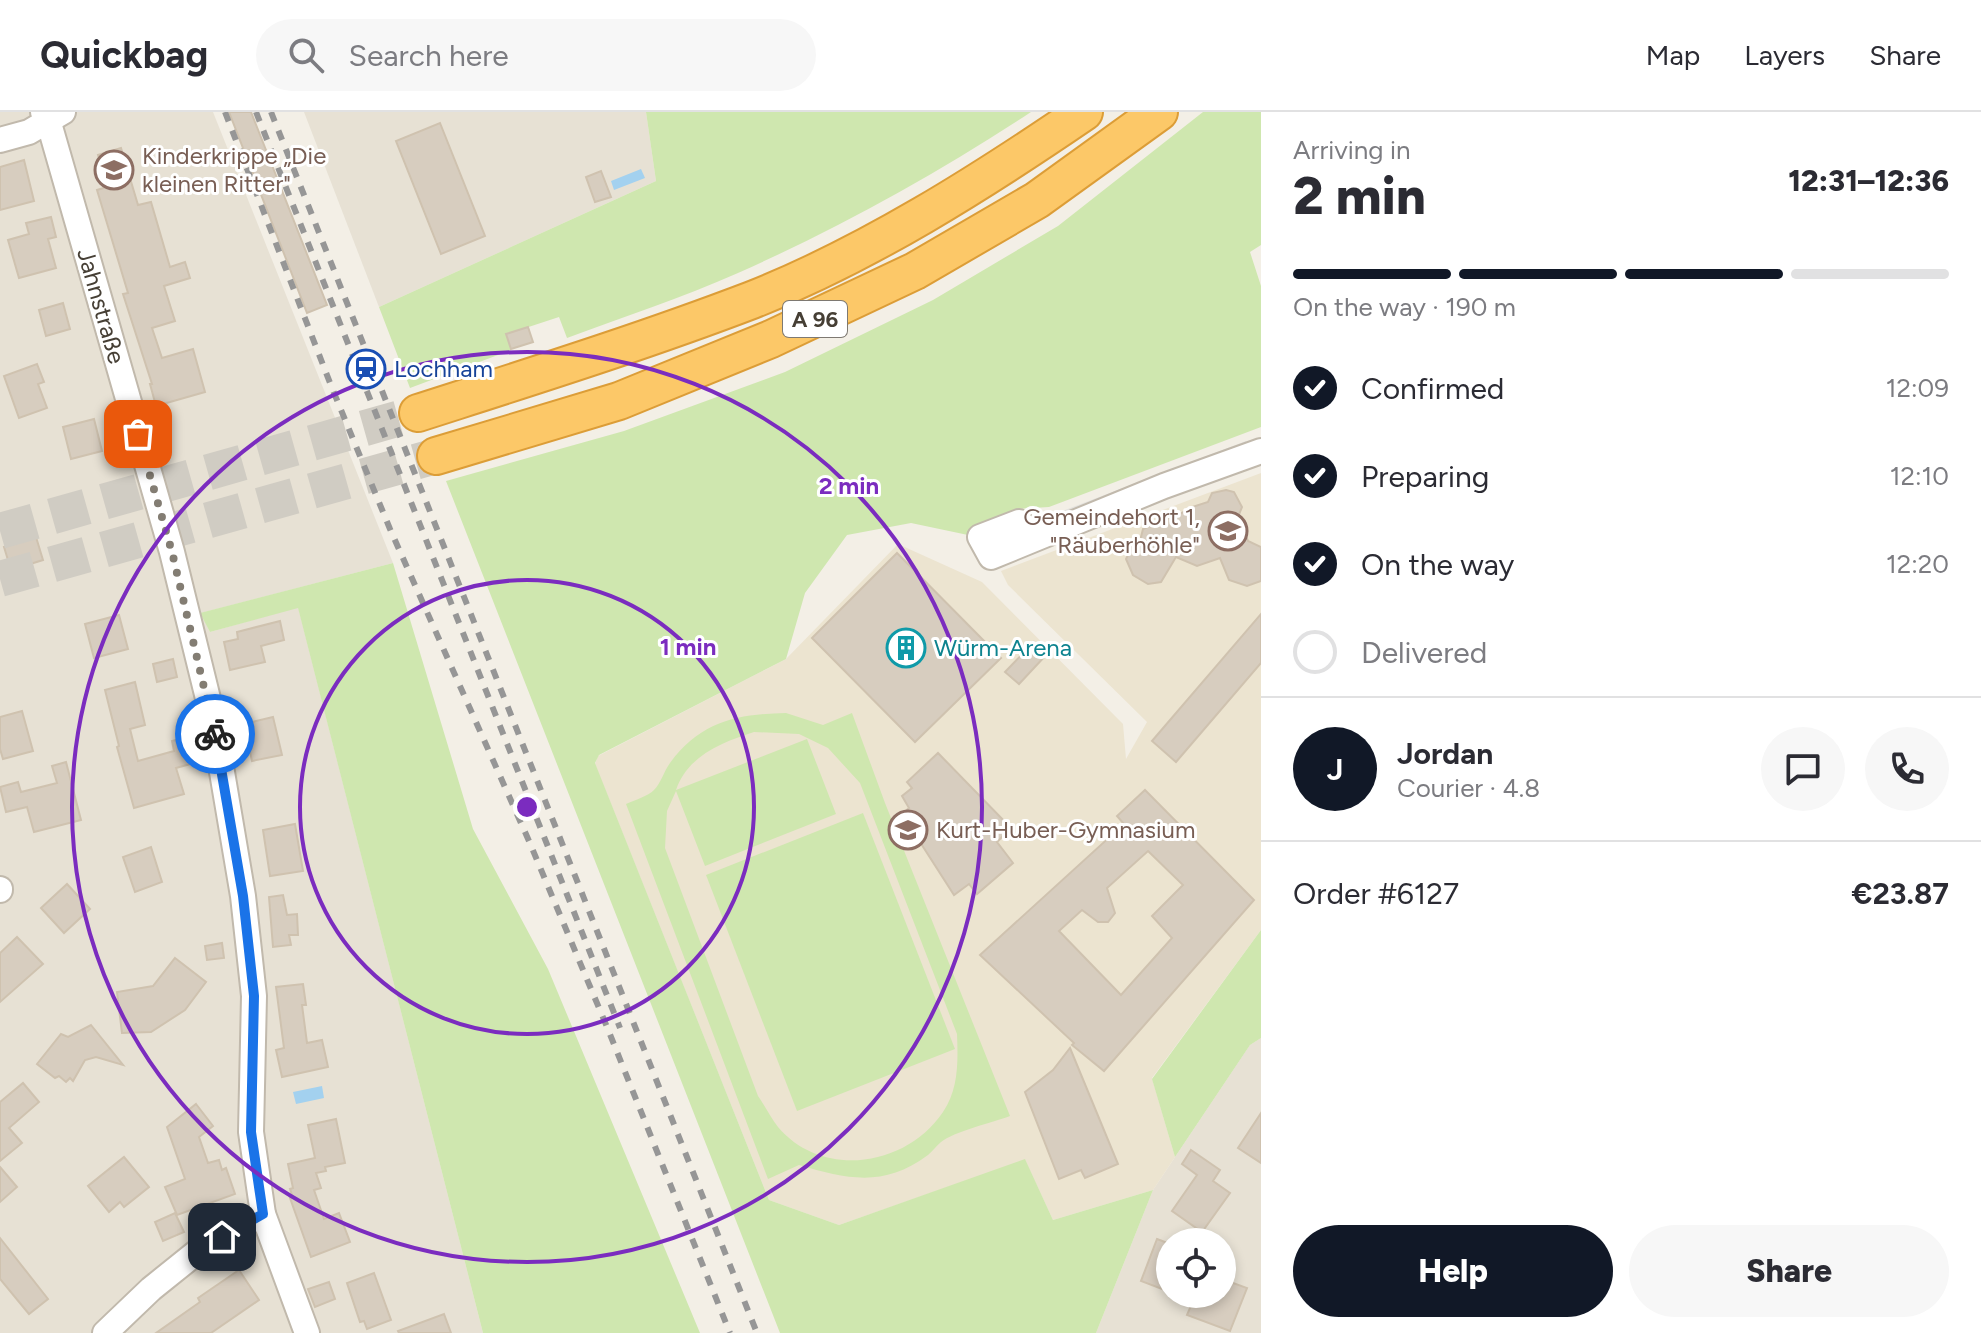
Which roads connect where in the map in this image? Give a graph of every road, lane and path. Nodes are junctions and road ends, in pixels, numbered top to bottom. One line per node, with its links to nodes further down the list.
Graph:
1 (1084, 112): 5 (highway, A 96)
2 (1159, 112): 7 (highway, A 96)
3 (53, 115): 4 (street); 9 (street, Jahnstraße)
4 (0, 140)
5 (418, 413)
6 (1261, 451): 8 (street)
7 (436, 456)
8 (1038, 536)
9 (263, 1214): 10 (street); 11 (street, Jahnstraße)
10 (105, 1333)
11 (307, 1333)

